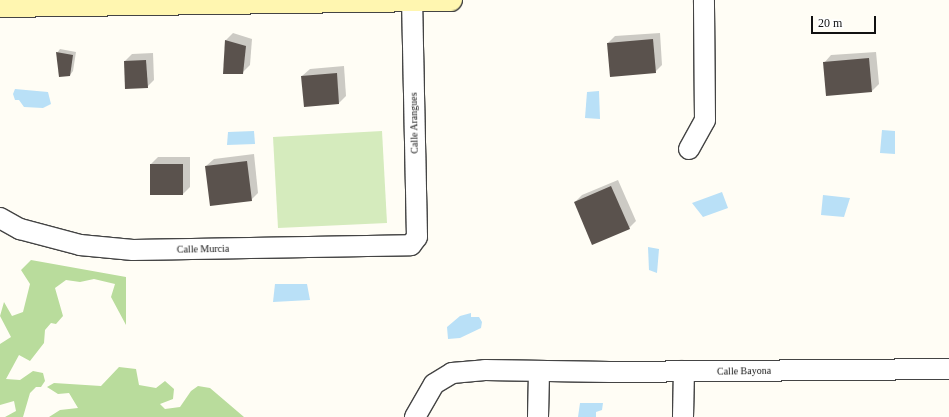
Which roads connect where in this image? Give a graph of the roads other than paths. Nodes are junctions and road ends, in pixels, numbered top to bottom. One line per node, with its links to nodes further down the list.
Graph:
1 (412, 0): 2 (main road); 4 (main road); 7 (street, Calle Arangues)
2 (451, 0)
3 (704, 0): 5 (street)
4 (0, 6)
5 (689, 149)
6 (0, 218): 7 (street, Calle Murcia)
7 (411, 245)
8 (949, 369): 9 (street, Calle Bayona)
9 (684, 371): 10 (street, Calle Bayona); 13 (street)
10 (539, 372): 11 (street, Calle Bayona); 12 (street)
11 (415, 417)
12 (538, 417)
13 (683, 417)

